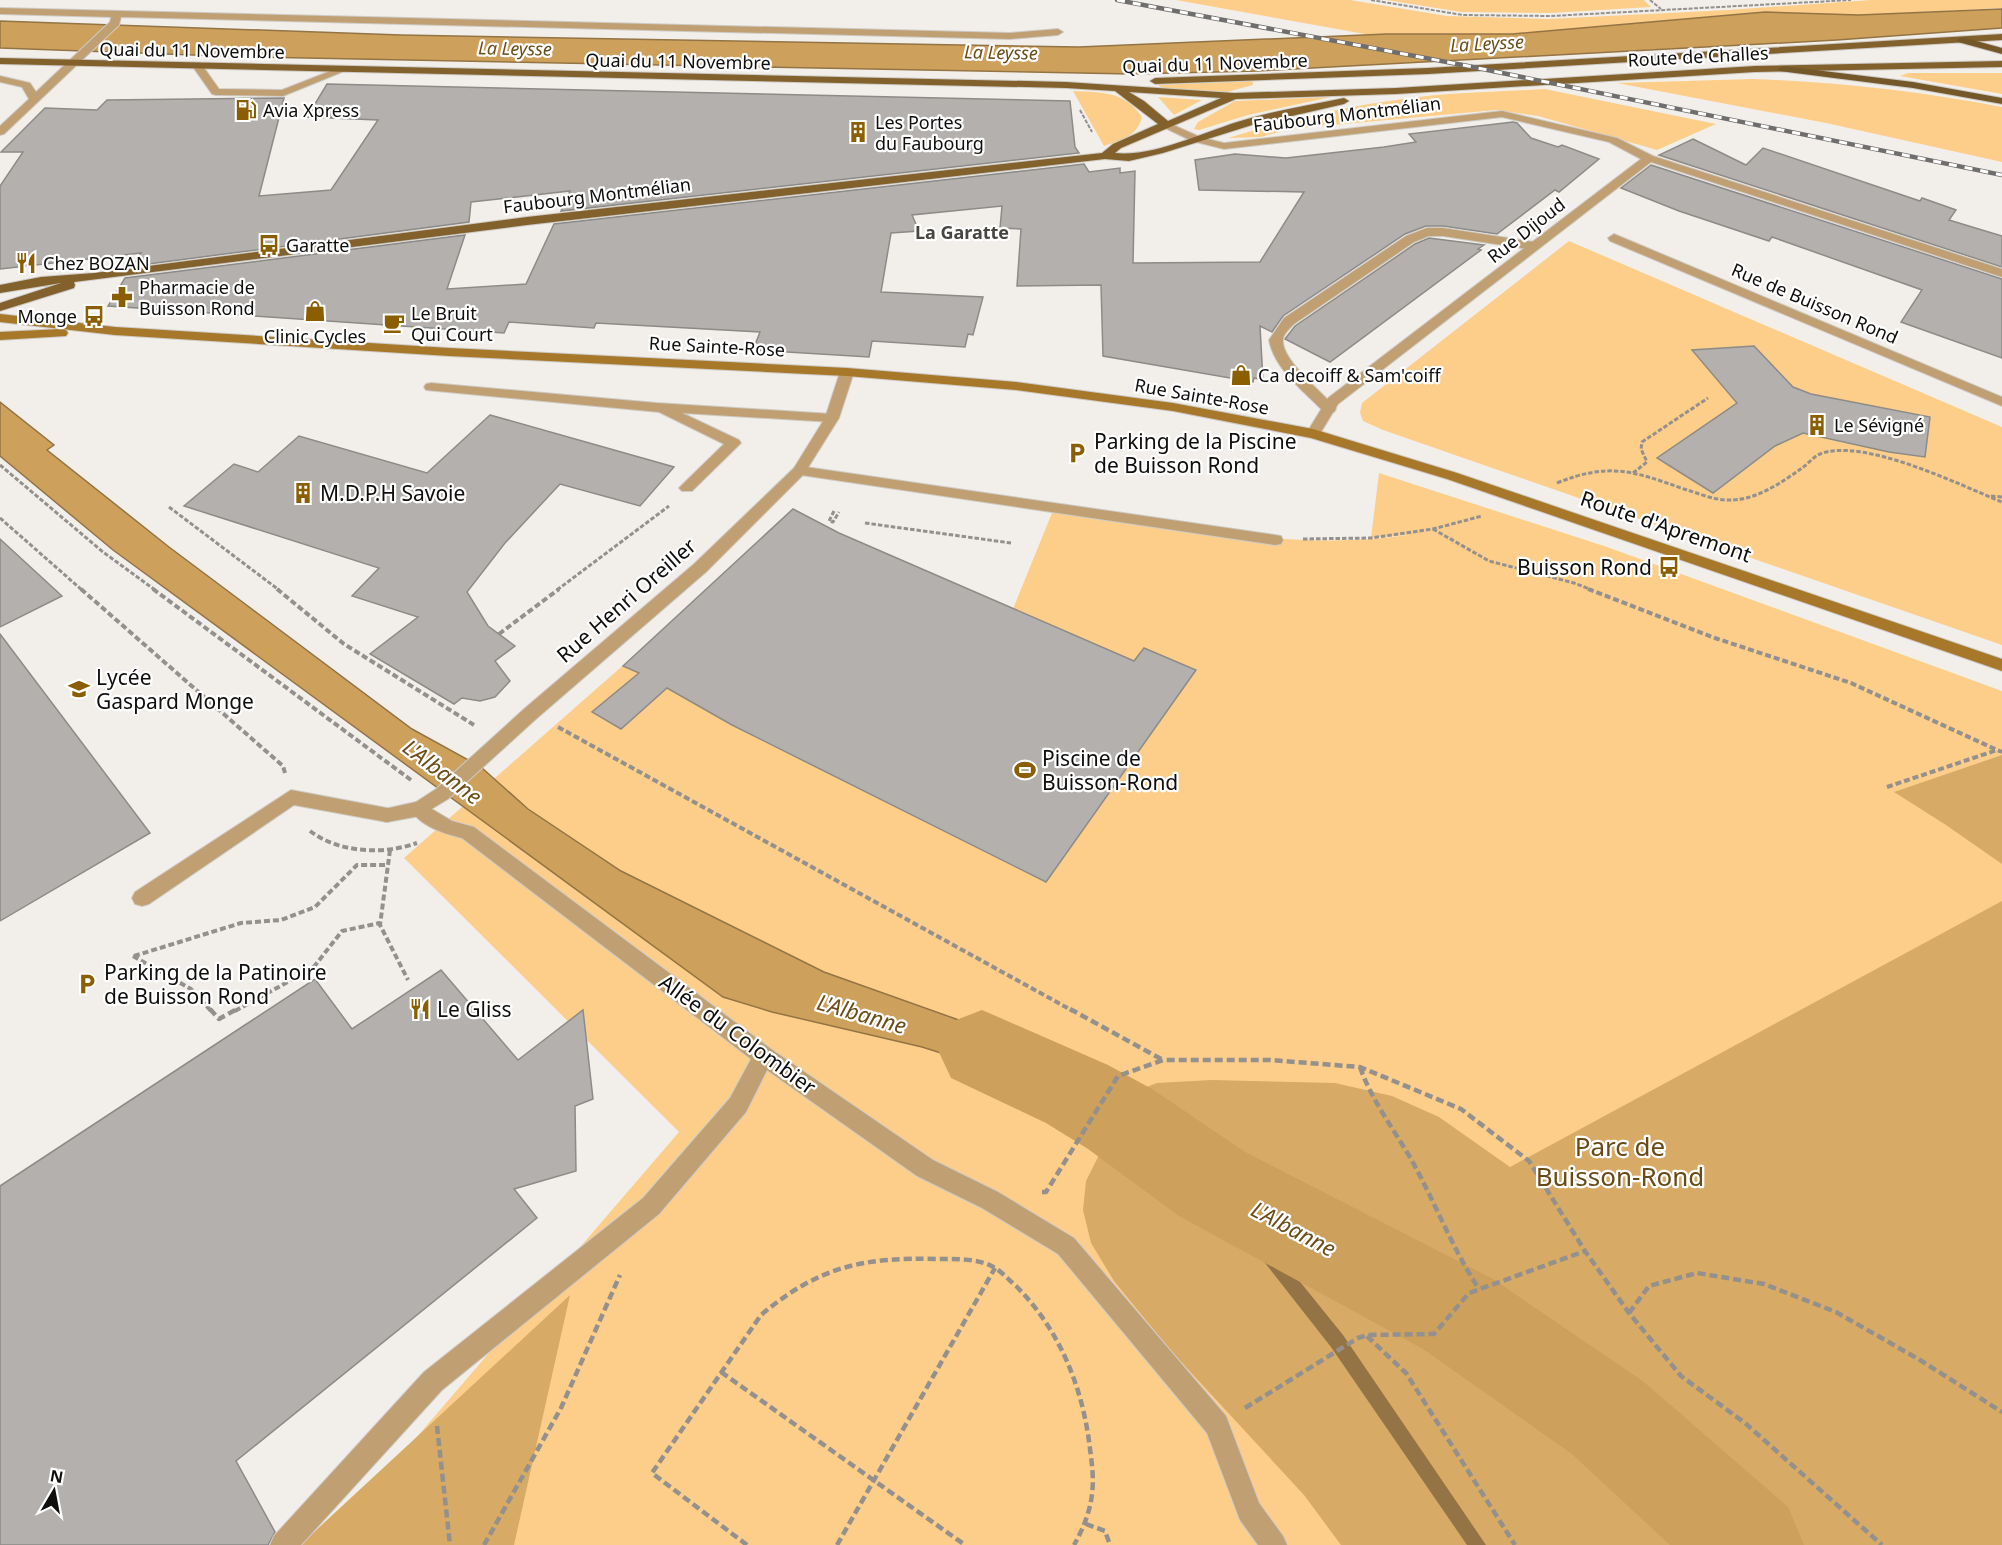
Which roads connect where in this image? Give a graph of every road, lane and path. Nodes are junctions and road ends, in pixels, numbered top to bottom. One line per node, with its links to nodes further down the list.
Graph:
1 (1371, 0): 4 (path)
2 (1650, 0): 4 (path)
3 (1851, 0): 4 (path)
4 (1661, 9)
5 (0, 11): 7 (street)
6 (709, 16): 9 (street)
7 (116, 19): 9 (street); 16 (street)
8 (898, 22): 11 (street)
9 (674, 28): 11 (street)
10 (1058, 32): 11 (street)
11 (911, 34)
12 (2002, 38): 13 (main road, Route de Challes)
13 (1962, 40): 14 (highway); 21 (main road, Route de Challes)
14 (2002, 51)
15 (0, 61): 16 (main road, Quai du 11 Novembre)
16 (73, 64): 18 (main road, Quai du 11 Novembre); 28 (street)
17 (2002, 64): 19 (main road, Route de Challes)
18 (198, 67): 20 (main road, Quai du 11 Novembre); 20 (street)
19 (1783, 69): 26 (main road, Route de Challes); 29 (highway)
20 (342, 70): 24 (main road, Quai du 11 Novembre)
21 (1428, 71): 22 (main road, Quai du 11 Novembre)
22 (1364, 74): 24 (main road, Quai du 11 Novembre); 27 (main road, Quai du 11 Novembre)
23 (0, 79): 28 (street)
24 (1066, 85): 25 (main road, Quai du 11 Novembre); 33 (path)
25 (1114, 89): 27 (main road, Quai du 11 Novembre); 30 (main road, Faubourg Montmélian)
26 (1396, 90): 27 (main road, Quai du 11 Novembre); 32 (main road, Faubourg Montmélian)
27 (1234, 96): 30 (main road, Faubourg Montmélian)
28 (34, 98): 31 (street)
29 (2002, 102)
30 (1167, 126): 32 (street, Faubourg Montmélian); 33 (main road, Faubourg Montmélian)
31 (0, 132)
32 (1196, 139): 33 (main road, Faubourg Montmélian); 34 (street, Faubourg Montmélian)
33 (1106, 156): 38 (main road, Faubourg Montmélian)
34 (1649, 158): 36 (street, Rue Dijoud); 37 (street)
35 (1614, 238): 47 (street, Rue de Buisson Rond)
36 (1534, 246): 49 (street, Rue Dijoud); 49 (street)
37 (2002, 273)
38 (94, 277): 39 (main road, Faubourg Montmélian); 40 (main road, Faubourg Montmélian)
39 (0, 289)
40 (0, 307)
41 (0, 318): 42 (main road, Rue Sainte-Rose)
42 (115, 331): 43 (main road, Rue Sainte-Rose); 44 (main road, Rue Sainte-Rose)
43 (0, 336)
44 (848, 372): 50 (street, Rue Henri Oreiller); 51 (main road, Rue Sainte-Rose)
45 (431, 387): 48 (street)
46 (1708, 398): 54 (path)
47 (2002, 402)
48 (657, 407): 50 (street); 55 (street)
49 (1329, 409): 51 (street, Rue Dijoud)
50 (832, 418): 53 (street, Rue Henri Oreiller)
51 (1313, 434): 57 (main road, Route d'Apremont)
52 (0, 465): 73 (path)
53 (799, 471): 64 (street); 68 (street, Rue Henri Oreiller)
54 (1633, 473): 56 (path); 57 (path)
55 (687, 488): 66 (path)
56 (1986, 496): 58 (path); 59 (path)
57 (1514, 497): 63 (path); 67 (main road, Route d'Apremont)
58 (2002, 497)
59 (2002, 502)
60 (169, 507): 69 (path)
61 (0, 518): 72 (path)
62 (865, 523): 65 (path)
63 (1432, 530): 64 (path); 70 (path)
64 (1275, 540)
65 (1011, 543)
66 (499, 634)
67 (2002, 665)
68 (530, 714): 69 (street, Rue Henri Oreiller); 79 (path)
69 (502, 739): 73 (street, Rue Henri Oreiller)
70 (2000, 751): 71 (path)
71 (1887, 787)
72 (291, 797): 73 (street); 74 (path); 75 (street)
73 (432, 801): 78 (street, Allée du Colombier)
74 (385, 865): 76 (path); 76 (path)
75 (142, 898)
76 (380, 923): 77 (path)
77 (408, 980)
78 (764, 1056): 81 (street, Allée du Colombier); 89 (street)
79 (1163, 1060): 80 (path); 81 (path)
80 (1360, 1067): 82 (path); 85 (path)
81 (990, 1200): 91 (street, Allée du Colombier)
82 (1584, 1251): 85 (path); 86 (path)
83 (995, 1268): 88 (path); 92 (path); 93 (path)
84 (623, 1270): 96 (path)
85 (1479, 1289): 87 (path)
86 (1629, 1313): 90 (path); 104 (path)
87 (1367, 1335): 91 (path); 103 (path)
88 (721, 1372): 92 (path); 97 (path)
89 (433, 1381): 94 (street); 95 (path)
90 (2002, 1412)
91 (1217, 1425): 102 (street, Allée du Colombier)
92 (874, 1482): 98 (path); 99 (path)
93 (1086, 1524): 100 (path); 101 (path)
94 (283, 1545)
95 (450, 1545)
96 (484, 1545)
97 (747, 1545)
98 (837, 1545)
99 (965, 1545)
100 (1074, 1545)
101 (1110, 1545)
102 (1274, 1545)
103 (1515, 1545)
104 (1882, 1545)

